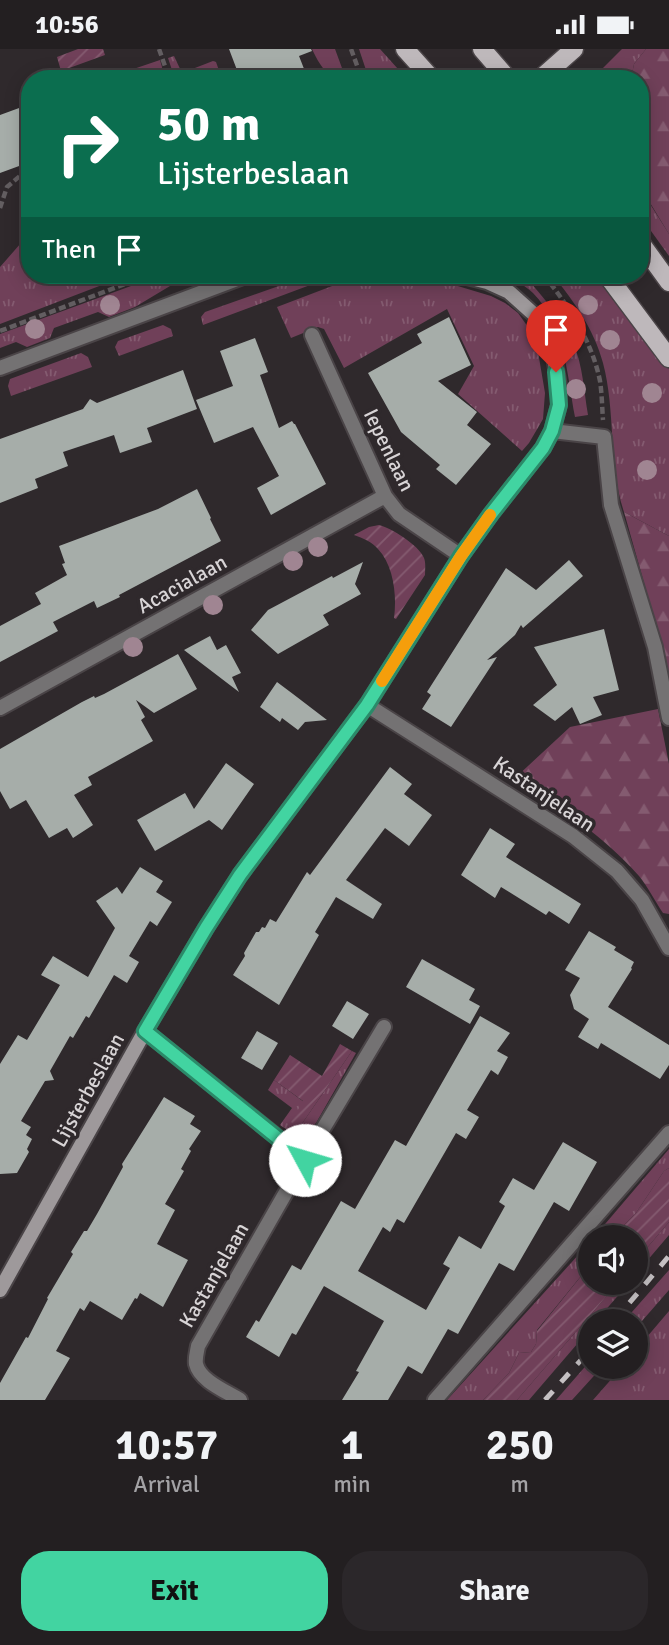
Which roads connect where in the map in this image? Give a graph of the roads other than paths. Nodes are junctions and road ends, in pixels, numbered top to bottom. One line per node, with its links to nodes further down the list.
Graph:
1 (405, 49): 4 (main road)
2 (482, 49): 5 (main road)
3 (574, 49): 6 (main road)
4 (424, 70)
5 (500, 70)
6 (550, 70)
7 (649, 254): 8 (main road)
8 (669, 282)
9 (224, 284): 14 (street)
10 (491, 284): 15 (street, Lijsterbeslaan)
11 (614, 284): 13 (main road)
12 (312, 335): 16 (street, Iepenlaan)
13 (669, 358)
14 (0, 368)
15 (552, 431): 17 (street, Lijsterbeslaan); 20 (street)
16 (385, 496): 17 (street, Iepenlaan); 19 (street, Acacialaan)
17 (461, 556): 18 (street, Lijsterbeslaan)
18 (367, 705): 21 (street, Kastanjelaan); 23 (street, Lijsterbeslaan)
19 (0, 708)
20 (669, 718)
21 (669, 948)
22 (384, 1027): 25 (street, Kastanjelaan)
23 (145, 1031): 25 (street); 26 (street, Lijsterbeslaan)
24 (669, 1133): 28 (street)
25 (305, 1160): 27 (street, Kastanjelaan)
26 (0, 1290)
27 (240, 1400)
28 (435, 1400)

